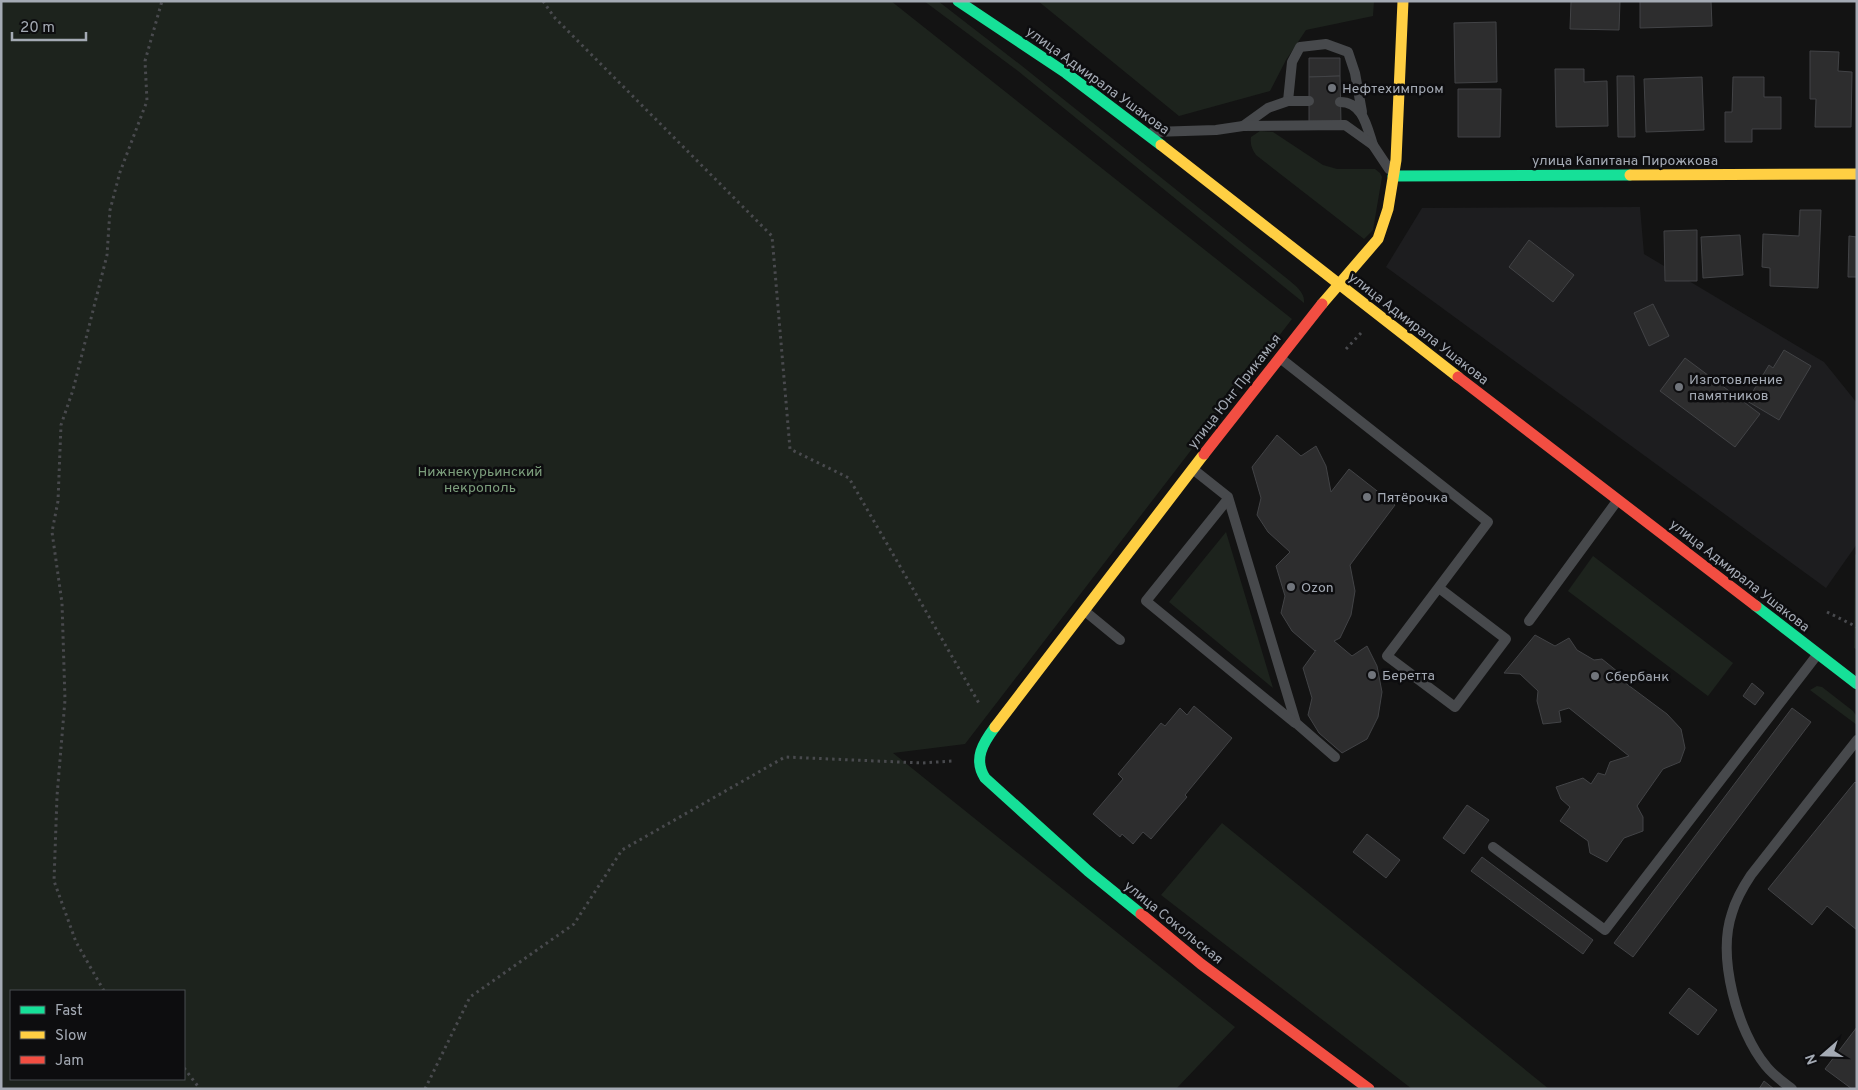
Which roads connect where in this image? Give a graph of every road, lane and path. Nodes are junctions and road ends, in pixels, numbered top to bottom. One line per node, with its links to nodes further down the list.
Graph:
1 (162, 1): 37 (path)
2 (543, 1): 32 (path)
3 (958, 1): 6 (street, улица Адмирала Ушакова)
4 (1403, 1): 15 (street, улица Юнг Прикамья)
5 (989, 7): 6 (street)
6 (1066, 73): 12 (street, улица Адмирала Ушакова)
7 (1288, 101): 8 (lane); 10 (lane); 11 (lane)
8 (1309, 102)
9 (1340, 102): 10 (lane)
10 (1362, 112): 13 (lane)
11 (1243, 126): 12 (lane); 13 (lane)
12 (1146, 132): 16 (street, улица Адмирала Ушакова)
13 (1373, 145): 15 (lane)
14 (1857, 174): 15 (street, улица Капитана Пирожкова)
15 (1394, 176): 16 (street, улица Юнг Прикамья)
16 (1339, 285): 19 (street, улица Юнг Прикамья); 22 (street, улица Адмирала Ушакова)
17 (1364, 330): 18 (path)
18 (1346, 349)
19 (1279, 358): 20 (street, улица Юнг Прикамья); 23 (lane)
20 (1193, 469): 21 (lane); 24 (street, улица Юнг Прикамья)
21 (1228, 499): 31 (lane); 31 (lane)
22 (1618, 500): 26 (lane); 29 (street, улица Адмирала Ушакова)
23 (1439, 588): 23 (lane)
24 (1084, 611): 28 (lane); 32 (street, улица Юнг Прикамья)
25 (1827, 612): 27 (path)
26 (1529, 621)
27 (1857, 627)
28 (1120, 640)
29 (1818, 654): 30 (street, улица Адмирала Ушакова); 36 (lane)
30 (1857, 684)
31 (1296, 723): 34 (lane)
32 (994, 729): 35 (street, улица Юнг Прикамья)
33 (1857, 740): 42 (lane)
34 (1335, 757)
35 (979, 760): 40 (path); 41 (street, улица Сокольская)
36 (1493, 847)
37 (103, 990)
38 (185, 1069): 39 (path)
39 (200, 1089)
40 (425, 1089)
41 (1369, 1089)
42 (1792, 1089)

